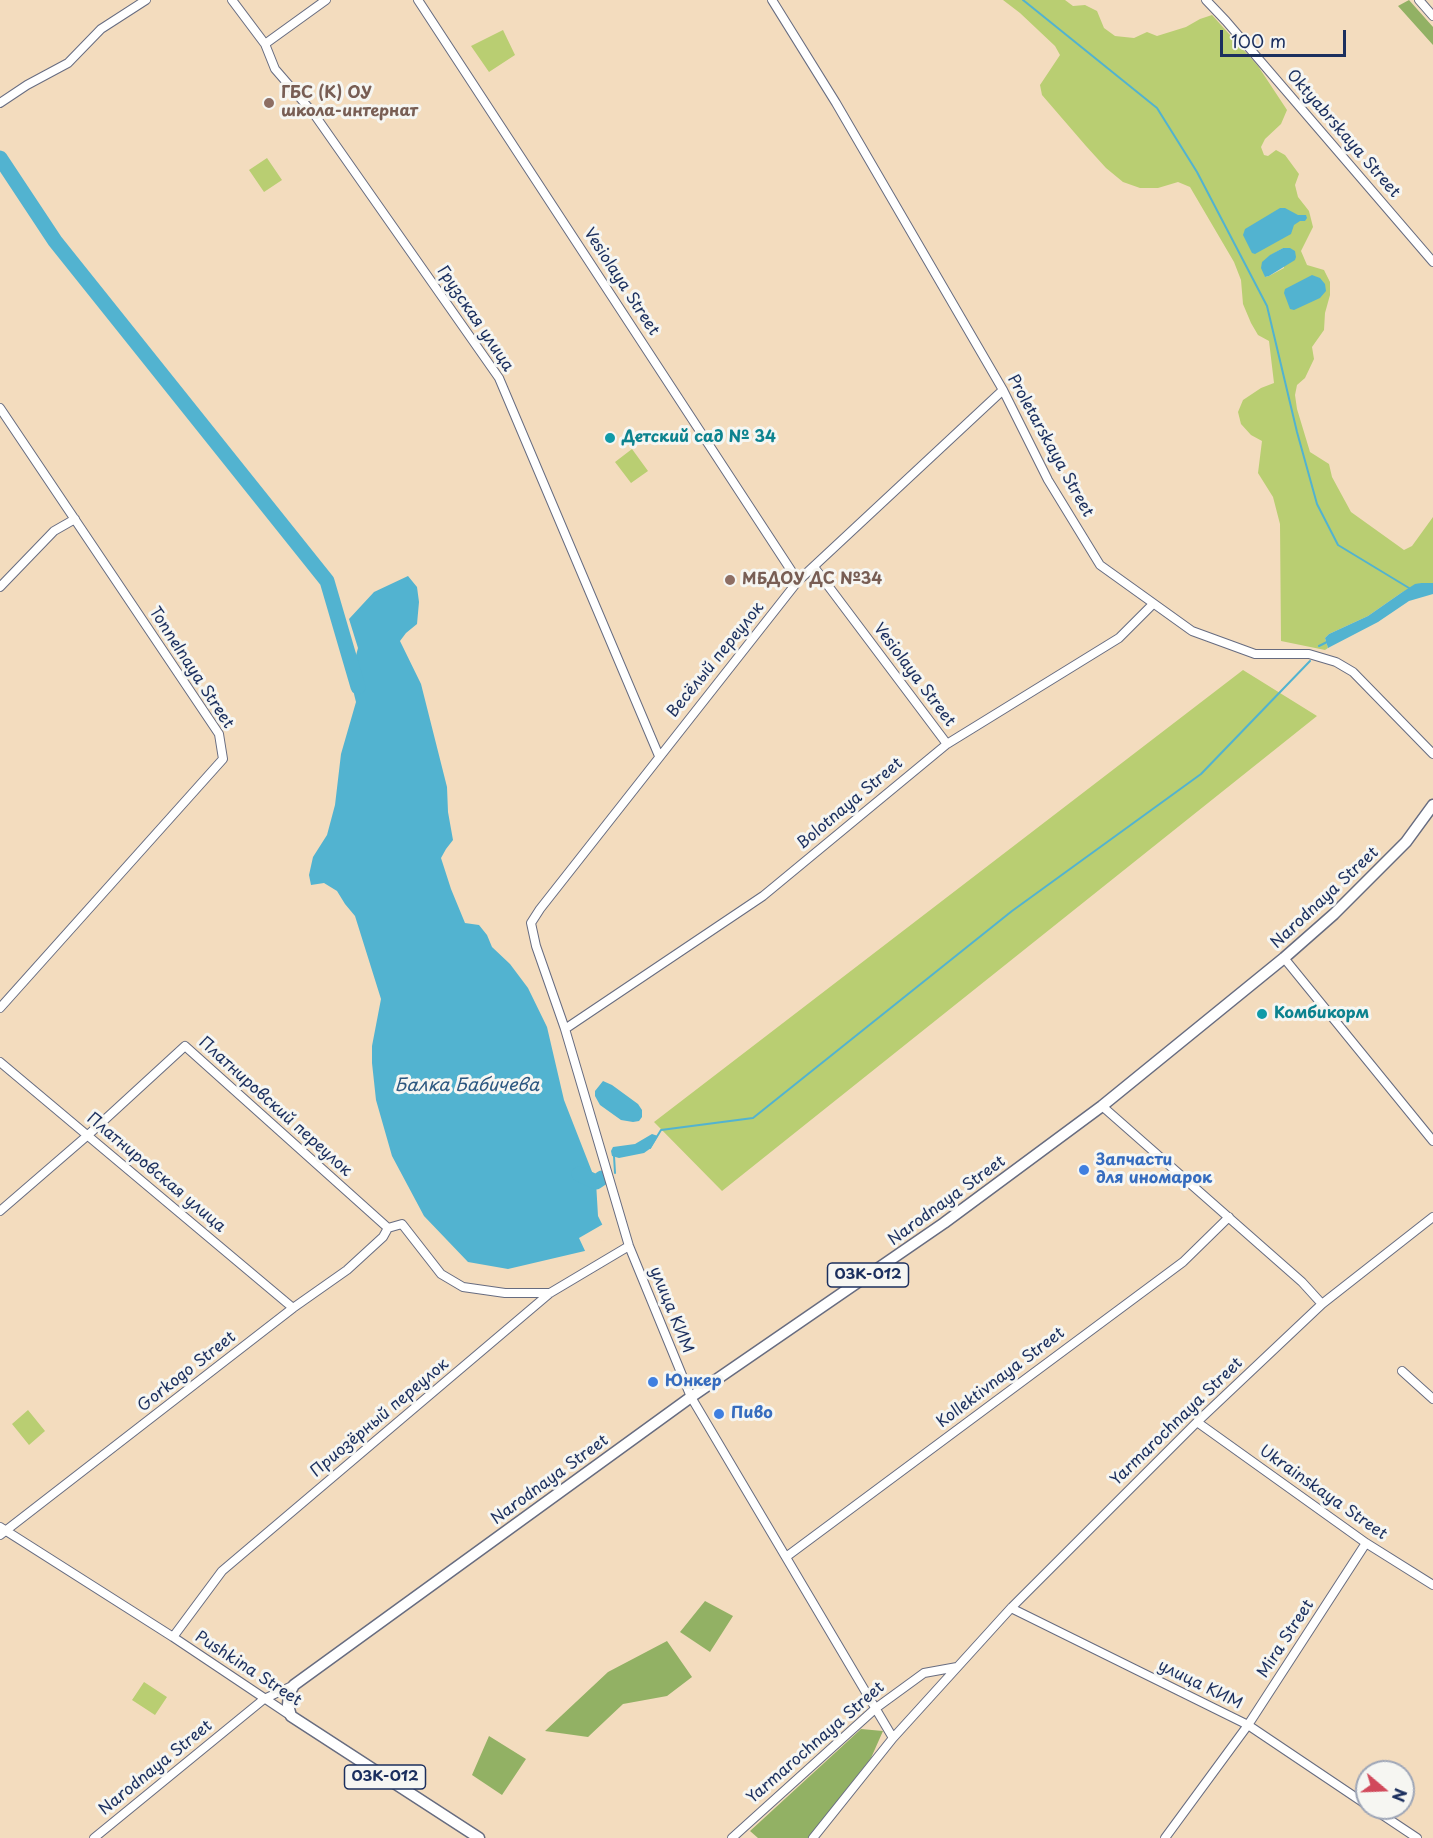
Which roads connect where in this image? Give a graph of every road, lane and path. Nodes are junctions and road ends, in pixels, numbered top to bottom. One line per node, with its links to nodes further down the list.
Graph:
1 (146, 0): 10 (street)
2 (232, 0): 9 (street, Грузская улица)
3 (326, 0): 9 (street)
4 (418, 0): 16 (street, Vesiolaya Street)
5 (772, 0): 12 (street, Proletarskaya Street)
6 (1206, 0): 11 (street, Oktyabrskaya Street)
7 (1419, 0): 8 (street)
8 (1433, 16)
9 (265, 44): 21 (street, Грузская улица)
10 (0, 102)
11 (1433, 262)
12 (1003, 390): 15 (street, Весёлый переулок); 18 (street, Proletarskaya Street)
13 (0, 408): 14 (street, Tonnelnaya Street)
14 (75, 519): 17 (street); 25 (street, Tonnelnaya Street)
15 (814, 567): 16 (street, Весёлый переулок); 19 (street, Vesiolaya Street)
16 (798, 581): 21 (street, Весёлый переулок)
17 (0, 587)
18 (1153, 604): 19 (street, Bolotnaya Street); 20 (street, Proletarskaya Street)
19 (947, 744): 26 (street, Bolotnaya Street)
20 (1433, 754)
21 (659, 756): 23 (street, Весёлый переулок)
22 (1433, 805): 24 (main road, Narodnaya Street / 03К-012)
23 (531, 923): 26 (street, улица КИМ)
24 (1284, 958): 28 (main road, Narodnaya Street / 03К-012); 30 (street)
25 (0, 1008)
26 (565, 1029): 35 (street, улица КИМ)
27 (0, 1062): 29 (street, Платнировская улица)
28 (1102, 1106): 32 (street); 40 (main road, Narodnaya Street / 03К-012)
29 (88, 1136): 31 (street, Платнировский переулок); 34 (street, Платнировский переулок); 38 (street, Платнировская улица)
30 (1433, 1142)
31 (0, 1211)
32 (1229, 1217): 37 (street); 45 (street, Kollektivnaya Street)
33 (1433, 1217): 37 (street, Yarmarochnaya Street)
34 (388, 1228): 36 (street, Платнировский переулок); 38 (street, Gorkogo Street)
35 (629, 1246): 36 (street, Приозёрный переулок); 40 (street, улица КИМ)
36 (550, 1293): 48 (street, Приозёрный переулок)
37 (1322, 1304): 42 (street, Yarmarochnaya Street)
38 (293, 1308): 43 (street, Gorkogo Street)
39 (1402, 1371): 41 (street)
40 (691, 1397): 45 (street, улица КИМ); 50 (main road, Narodnaya Street / 03К-012)
41 (1433, 1399)
42 (1197, 1422): 44 (street, Ukrainskaya Street); 47 (street, Yarmarochnaya Street)
43 (2, 1531): 48 (street, Pushkina Street)
44 (1366, 1543): 46 (street, Ukrainskaya Street); 54 (street, Mira Street)
45 (786, 1557): 52 (street, улица КИМ)
46 (1433, 1585)
47 (1011, 1608): 49 (street, Yarmarochnaya Street); 54 (street, улица КИМ)
48 (173, 1637): 51 (street, Pushkina Street)
49 (957, 1666): 52 (street, Yarmarochnaya Street); 55 (street, Yarmarochnaya Street)
50 (294, 1685): 51 (street, Narodnaya Street); 53 (main road)
51 (264, 1699): 53 (street, Pushkina Street); 58 (street, Narodnaya Street)
52 (876, 1708): 55 (street, улица КИМ); 60 (street, Yarmarochnaya Street)
53 (291, 1716): 59 (main road, Pushkina Street / 03К-012)
54 (1248, 1725): 56 (street, улица КИМ); 62 (street, Mira Street)
55 (893, 1738): 61 (street, Yarmarochnaya Street)
56 (1355, 1797)
57 (1390, 1820): 63 (street)
58 (94, 1838)
59 (479, 1838)
60 (732, 1838)
61 (813, 1838)
62 (1165, 1838)
63 (1417, 1838)

